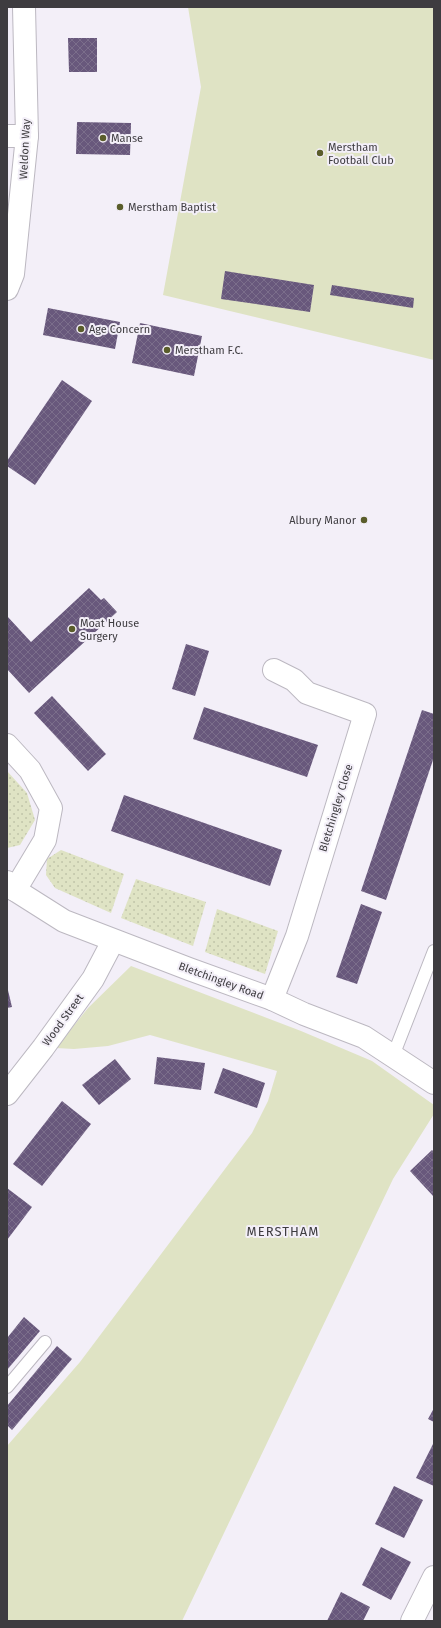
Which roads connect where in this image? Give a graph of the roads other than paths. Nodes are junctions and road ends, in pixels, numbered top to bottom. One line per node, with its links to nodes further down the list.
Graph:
1 (24, 7): 2 (street, Weldon Way)
2 (17, 136): 3 (street, Weldon Way)
3 (7, 289)
4 (274, 670): 9 (street, Bletchingley Close)
5 (7, 745): 6 (street)
6 (11, 886): 7 (street, Bletchingley Road)
7 (114, 941): 9 (street, Bletchingley Road); 12 (street, Wood Street)
8 (434, 951): 10 (lane)
9 (272, 999): 10 (street, Bletchingley Road)
10 (393, 1056): 11 (street, Bletchingley Road)
11 (434, 1083)
12 (7, 1094)
13 (45, 1342): 14 (lane)
14 (7, 1387)
15 (434, 1577): 16 (street)
16 (412, 1621)

